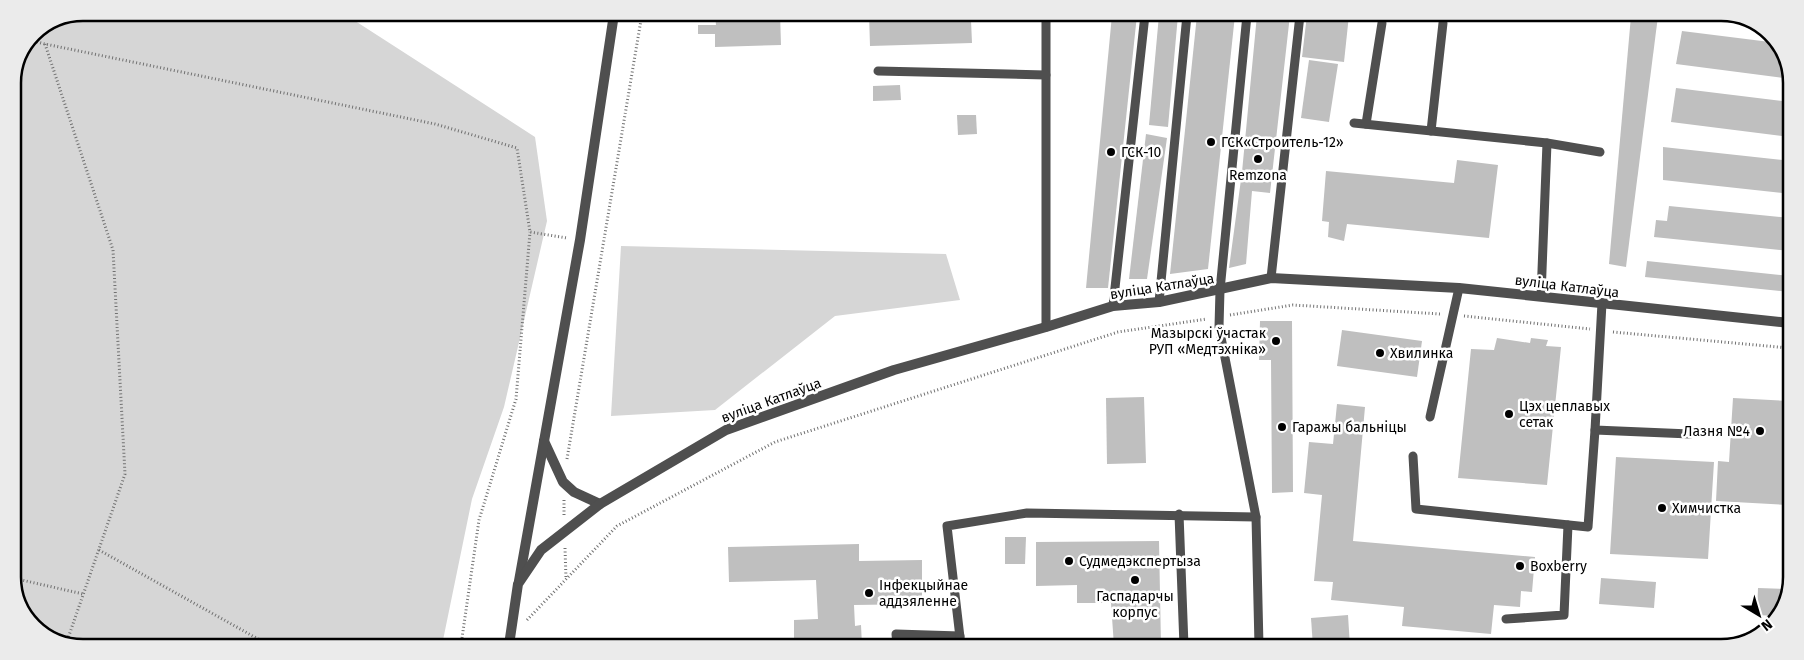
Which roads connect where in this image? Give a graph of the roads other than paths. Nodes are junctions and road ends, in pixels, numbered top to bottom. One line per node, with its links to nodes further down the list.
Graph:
1 (613, 21): 28 (street, вуліца Катлаўца)
2 (1046, 21): 10 (lane)
3 (1143, 21): 22 (lane)
4 (1186, 21): 20 (lane)
5 (1247, 21): 18 (lane)
6 (1299, 21): 16 (lane)
7 (1382, 23): 12 (lane)
8 (1443, 23): 13 (lane)
9 (878, 71): 10 (lane)
10 (1046, 75): 24 (lane)
11 (1354, 123): 12 (lane)
12 (1366, 124): 13 (lane)
13 (1430, 131): 14 (lane)
14 (1547, 143): 15 (lane); 19 (lane)
15 (1600, 152)
16 (1271, 278): 17 (street, вуліца Катлаўца); 18 (street, вуліца Катлаўца)
17 (1459, 288): 19 (street, вуліца Катлаўца); 25 (lane)
18 (1220, 290): 20 (street, вуліца Катлаўца); 32 (lane)
19 (1540, 296): 21 (street, вуліца Катлаўца)
20 (1159, 302): 22 (street, вуліца Катлаўца)
21 (1602, 303): 23 (street, вуліца Катлаўца); 26 (lane)
22 (1113, 306): 24 (street, вуліца Катлаўца)
23 (1783, 322)
24 (1046, 327): 30 (street, вуліца Катлаўца)
25 (1430, 417)
26 (1595, 430): 27 (lane); 33 (lane)
27 (1690, 434)
28 (544, 440): 30 (street); 34 (street, вуліца Катлаўца)
29 (1413, 456): 33 (lane)
30 (600, 504): 34 (street, вуліца Катлаўца)
31 (1179, 514): 32 (lane); 39 (lane); 40 (lane)
32 (1256, 517): 41 (lane)
33 (1568, 525): 35 (lane)
34 (518, 584): 36 (street, вуліца Катлаўца)
35 (1506, 619)
36 (510, 639)
37 (896, 639): 38 (lane)
38 (942, 639)
39 (961, 639)
40 (1184, 639)
41 (1259, 639)

